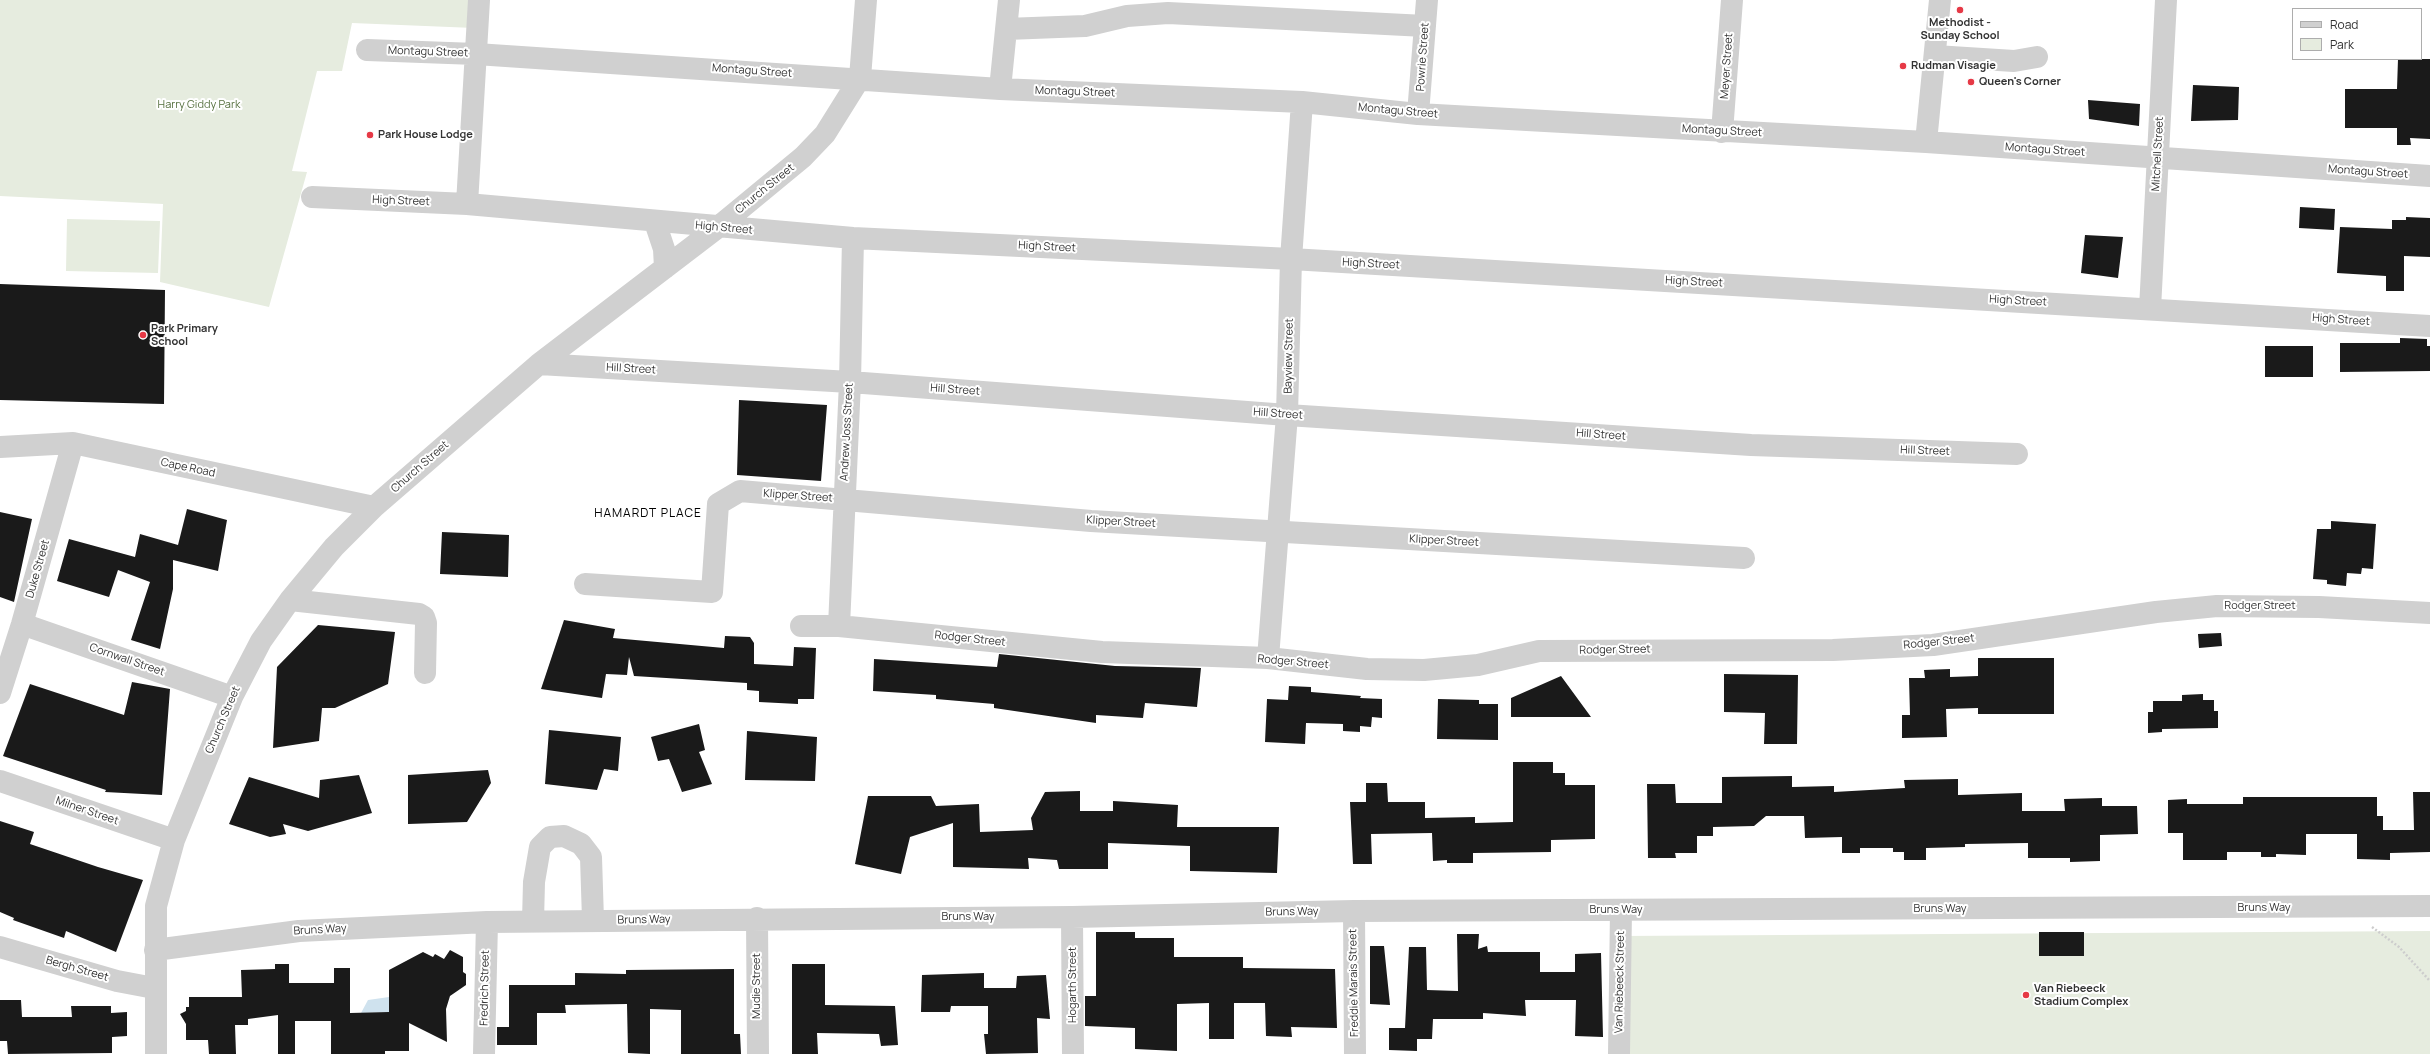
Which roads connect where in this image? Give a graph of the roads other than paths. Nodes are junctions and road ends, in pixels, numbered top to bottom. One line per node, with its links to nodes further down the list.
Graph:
1 (479, 0): 11 (street)
2 (866, 0): 14 (street, Church Street)
3 (1009, 0): 9 (street)
4 (1427, 0): 8 (street, Powrie Street)
5 (1732, 0): 18 (street, Meyer Street)
6 (1940, 0): 12 (street)
7 (2166, 0): 20 (street, Mitchell Street)
8 (1425, 26): 9 (street); 17 (street, Powrie Street)
9 (1006, 29): 15 (street)
10 (367, 50): 11 (street, Montagu Street)
11 (476, 54): 14 (street, Montagu Street); 23 (street)
12 (1935, 56): 13 (street); 19 (street)
13 (2037, 57)
14 (860, 78): 15 (street, Montagu Street); 25 (street, Church Street)
15 (1000, 89): 16 (street, Montagu Street)
16 (1302, 102): 17 (street, Montagu Street); 27 (street, Bayview Street)
17 (1418, 114): 18 (street, Montagu Street)
18 (1722, 132): 19 (street, Montagu Street)
19 (1926, 142): 20 (street, Montagu Street)
20 (2158, 157): 21 (street, Montagu Street); 29 (street, Mitchell Street)
21 (2430, 176)
22 (312, 197): 23 (street, High Street)
23 (467, 204): 24 (street, High Street)
24 (655, 222): 25 (street, High Street); 28 (street)
25 (717, 228): 26 (street, High Street); 28 (street, Church Street)
26 (853, 238): 27 (street, High Street); 32 (street, Andrew Joss Street)
27 (1291, 259): 29 (street, High Street); 33 (street, Bayview Street)
28 (665, 268): 31 (street, Church Street)
29 (2150, 308): 30 (street, High Street)
30 (2430, 326)
31 (539, 364): 32 (street, Hill Street); 38 (street, Church Street)
32 (850, 382): 33 (street, Hill Street); 37 (street, Andrew Joss Street)
33 (1287, 415): 36 (street, Hill Street); 39 (street, Bayview Street)
34 (73, 443): 35 (street, Cape Road); 38 (street, Cape Road); 44 (street, Duke Street)
35 (0, 447)
36 (2017, 454)
37 (844, 499): 39 (street, Klipper Street); 41 (street, Klipper Street); 46 (street, Andrew Joss Street)
38 (374, 507): 42 (street, Church Street)
39 (1278, 531): 40 (street, Klipper Street); 47 (street, Bayview Street)
40 (1744, 558)
41 (585, 584)
42 (290, 600): 48 (street); 50 (street, Church Street)
43 (2430, 613): 47 (street, Rodger Street)
44 (22, 624): 49 (street, Duke Street); 50 (street, Cornwall Street)
45 (801, 626): 46 (street, Rodger Street)
46 (839, 626): 47 (street, Rodger Street)
47 (1268, 658)
48 (425, 673)
49 (0, 693)
50 (232, 697): 52 (street, Church Street)
51 (0, 781): 52 (street, Milner Street)
52 (174, 840): 62 (street, Church Street)
53 (2430, 906): 54 (street, Bruns Way)
54 (1621, 910): 55 (street, Bruns Way); 69 (street, Van Riebeeck Street)
55 (1354, 911): 56 (street, Bruns Way); 68 (street, Freddie Marais Street)
56 (1072, 917): 57 (street, Bruns Way); 67 (street, Hogarth Street)
57 (757, 918): 58 (street, Bruns Way); 66 (street, Mudie Street)
58 (593, 920): 59 (street, Bruns Way); 59 (street)
59 (533, 921): 60 (street, Bruns Way)
60 (487, 922): 62 (street, Bruns Way); 65 (street, Fredrich Street)
61 (0, 947): 63 (street, Bergh Street)
62 (155, 950): 63 (street, Church Street)
63 (154, 988): 64 (street, Church Street)
64 (156, 1054)
65 (484, 1054)
66 (758, 1054)
67 (1073, 1054)
68 (1355, 1054)
69 (1619, 1054)

